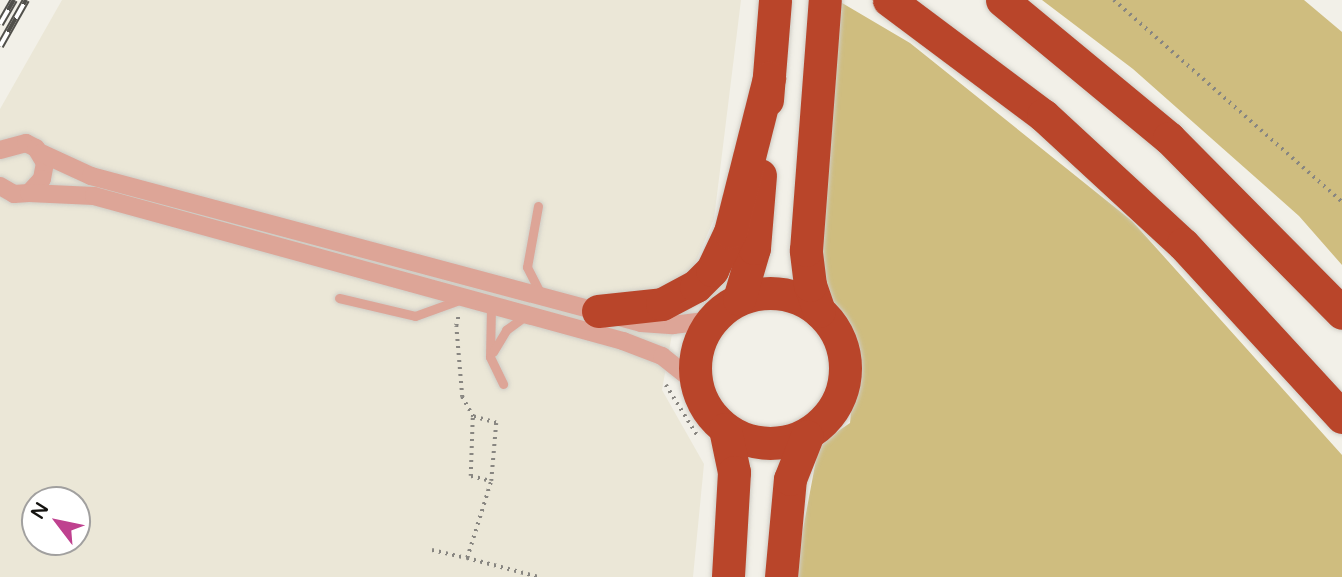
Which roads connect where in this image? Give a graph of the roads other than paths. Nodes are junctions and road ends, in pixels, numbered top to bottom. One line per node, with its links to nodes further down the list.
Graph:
1 (775, 0): 5 (highway)
2 (825, 0): 16 (highway)
3 (889, 0): 24 (highway)
4 (1002, 0): 18 (highway)
5 (769, 78): 14 (highway); 17 (highway)
6 (0, 150): 7 (street)
7 (41, 153): 9 (street); 11 (street)
8 (0, 186): 9 (street)
9 (29, 193): 13 (street)
10 (538, 206): 11 (lane)
11 (544, 297): 17 (street)
12 (339, 298): 13 (lane)
13 (462, 299): 15 (street)
14 (739, 299): 16 (highway); 20 (highway)
15 (491, 306): 19 (street); 21 (lane)
16 (819, 310): 25 (highway)
17 (598, 311): 20 (street)
18 (1342, 313)
19 (527, 315): 21 (lane); 22 (street)
20 (713, 320): 22 (highway)
21 (491, 357): 23 (lane)
22 (696, 383): 26 (highway)
23 (503, 384)
24 (1342, 417)
25 (807, 436): 26 (highway); 28 (highway)
26 (714, 438): 27 (highway)
27 (728, 577)
28 (780, 577)

